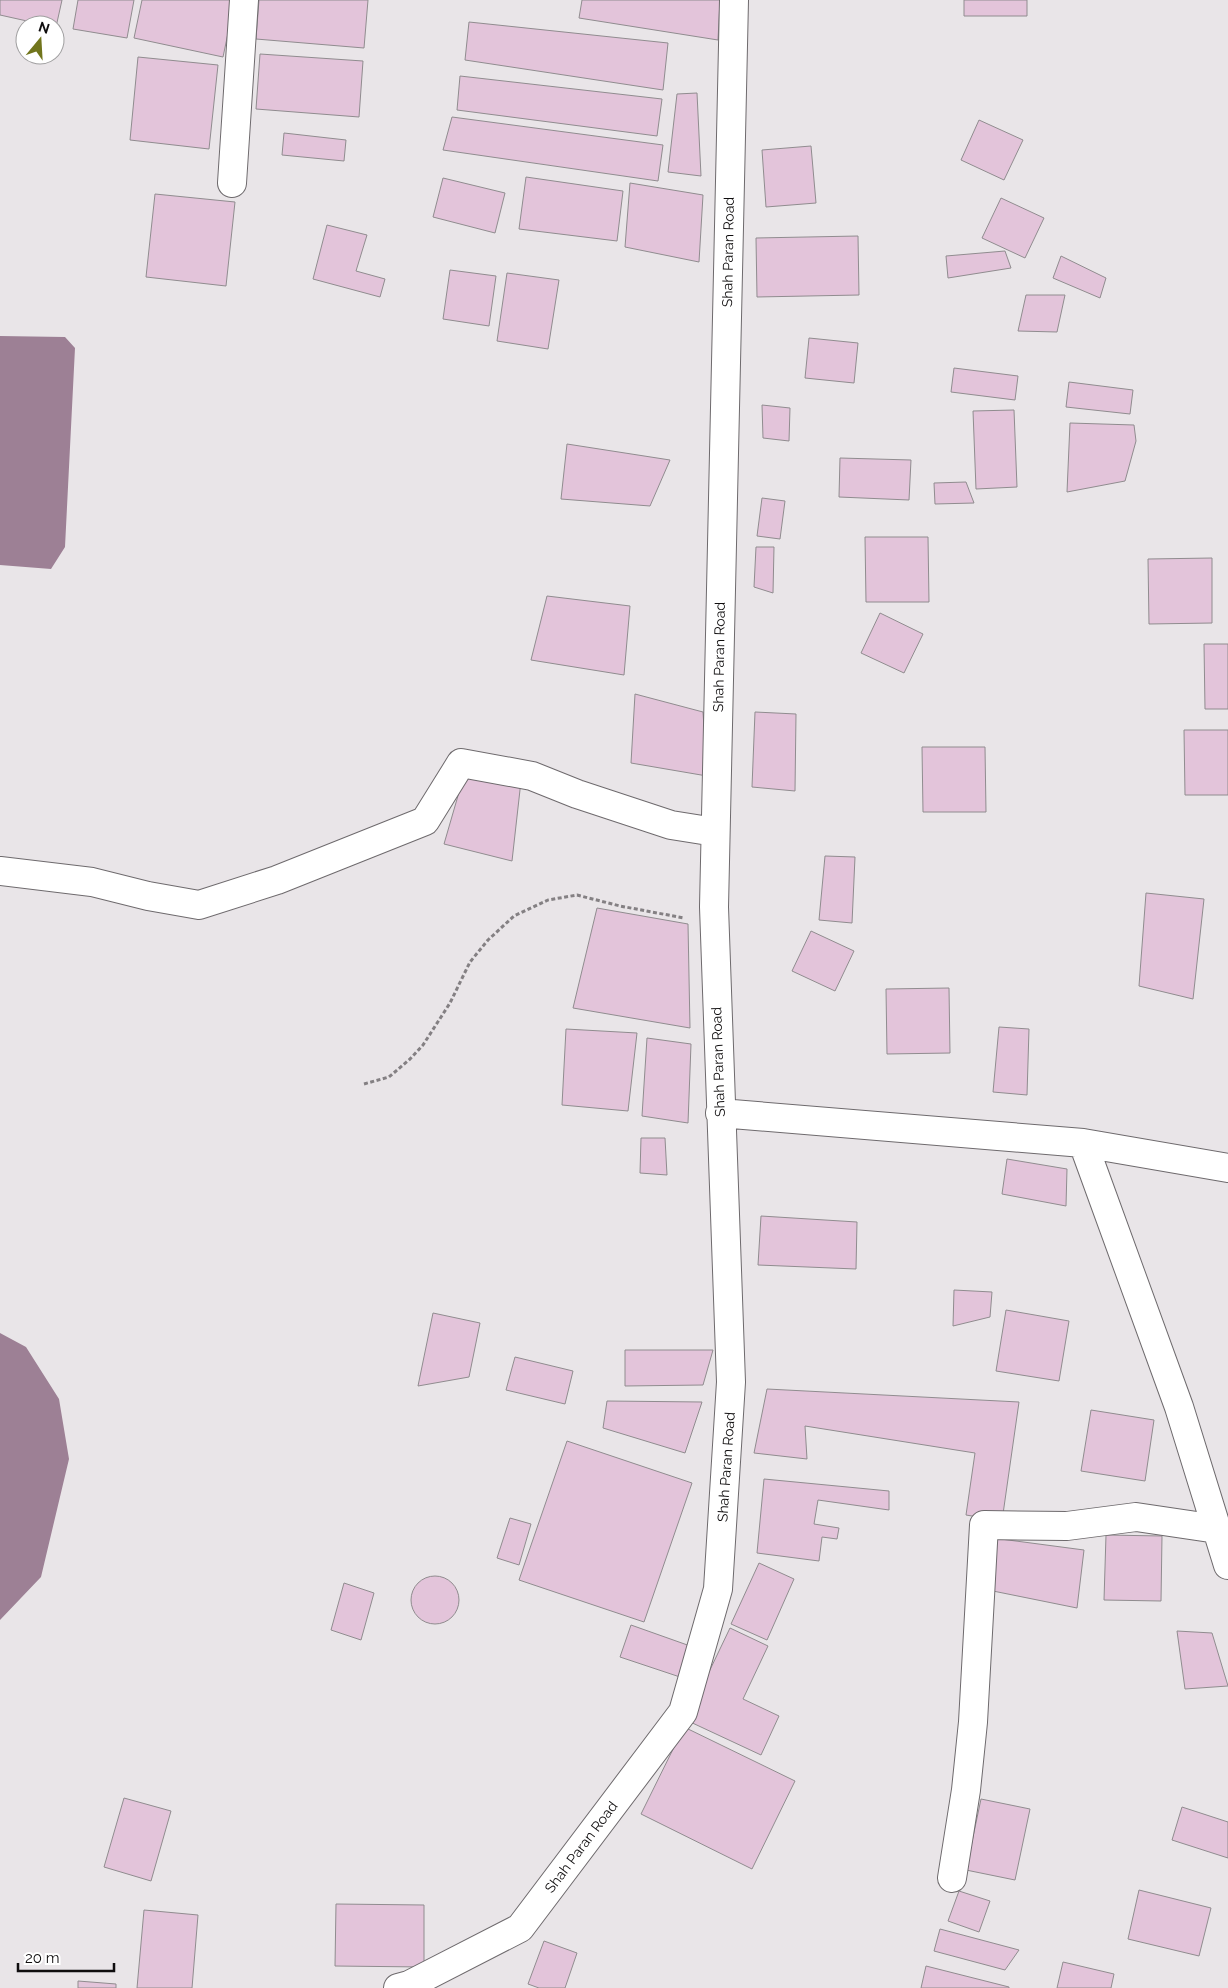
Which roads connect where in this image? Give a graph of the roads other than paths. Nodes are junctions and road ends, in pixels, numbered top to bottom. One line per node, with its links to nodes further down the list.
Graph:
1 (244, 0): 3 (street)
2 (734, 0): 4 (street, Shah Paran Road)
3 (232, 183)
4 (715, 832): 5 (street); 6 (street, Shah Paran Road)
5 (0, 871)
6 (720, 1113): 7 (street); 12 (street, Shah Paran Road)
7 (1083, 1143): 8 (street); 9 (street)
8 (1228, 1168)
9 (1217, 1529): 10 (street); 11 (street)
10 (1228, 1565)
11 (952, 1878)
12 (398, 1988)

